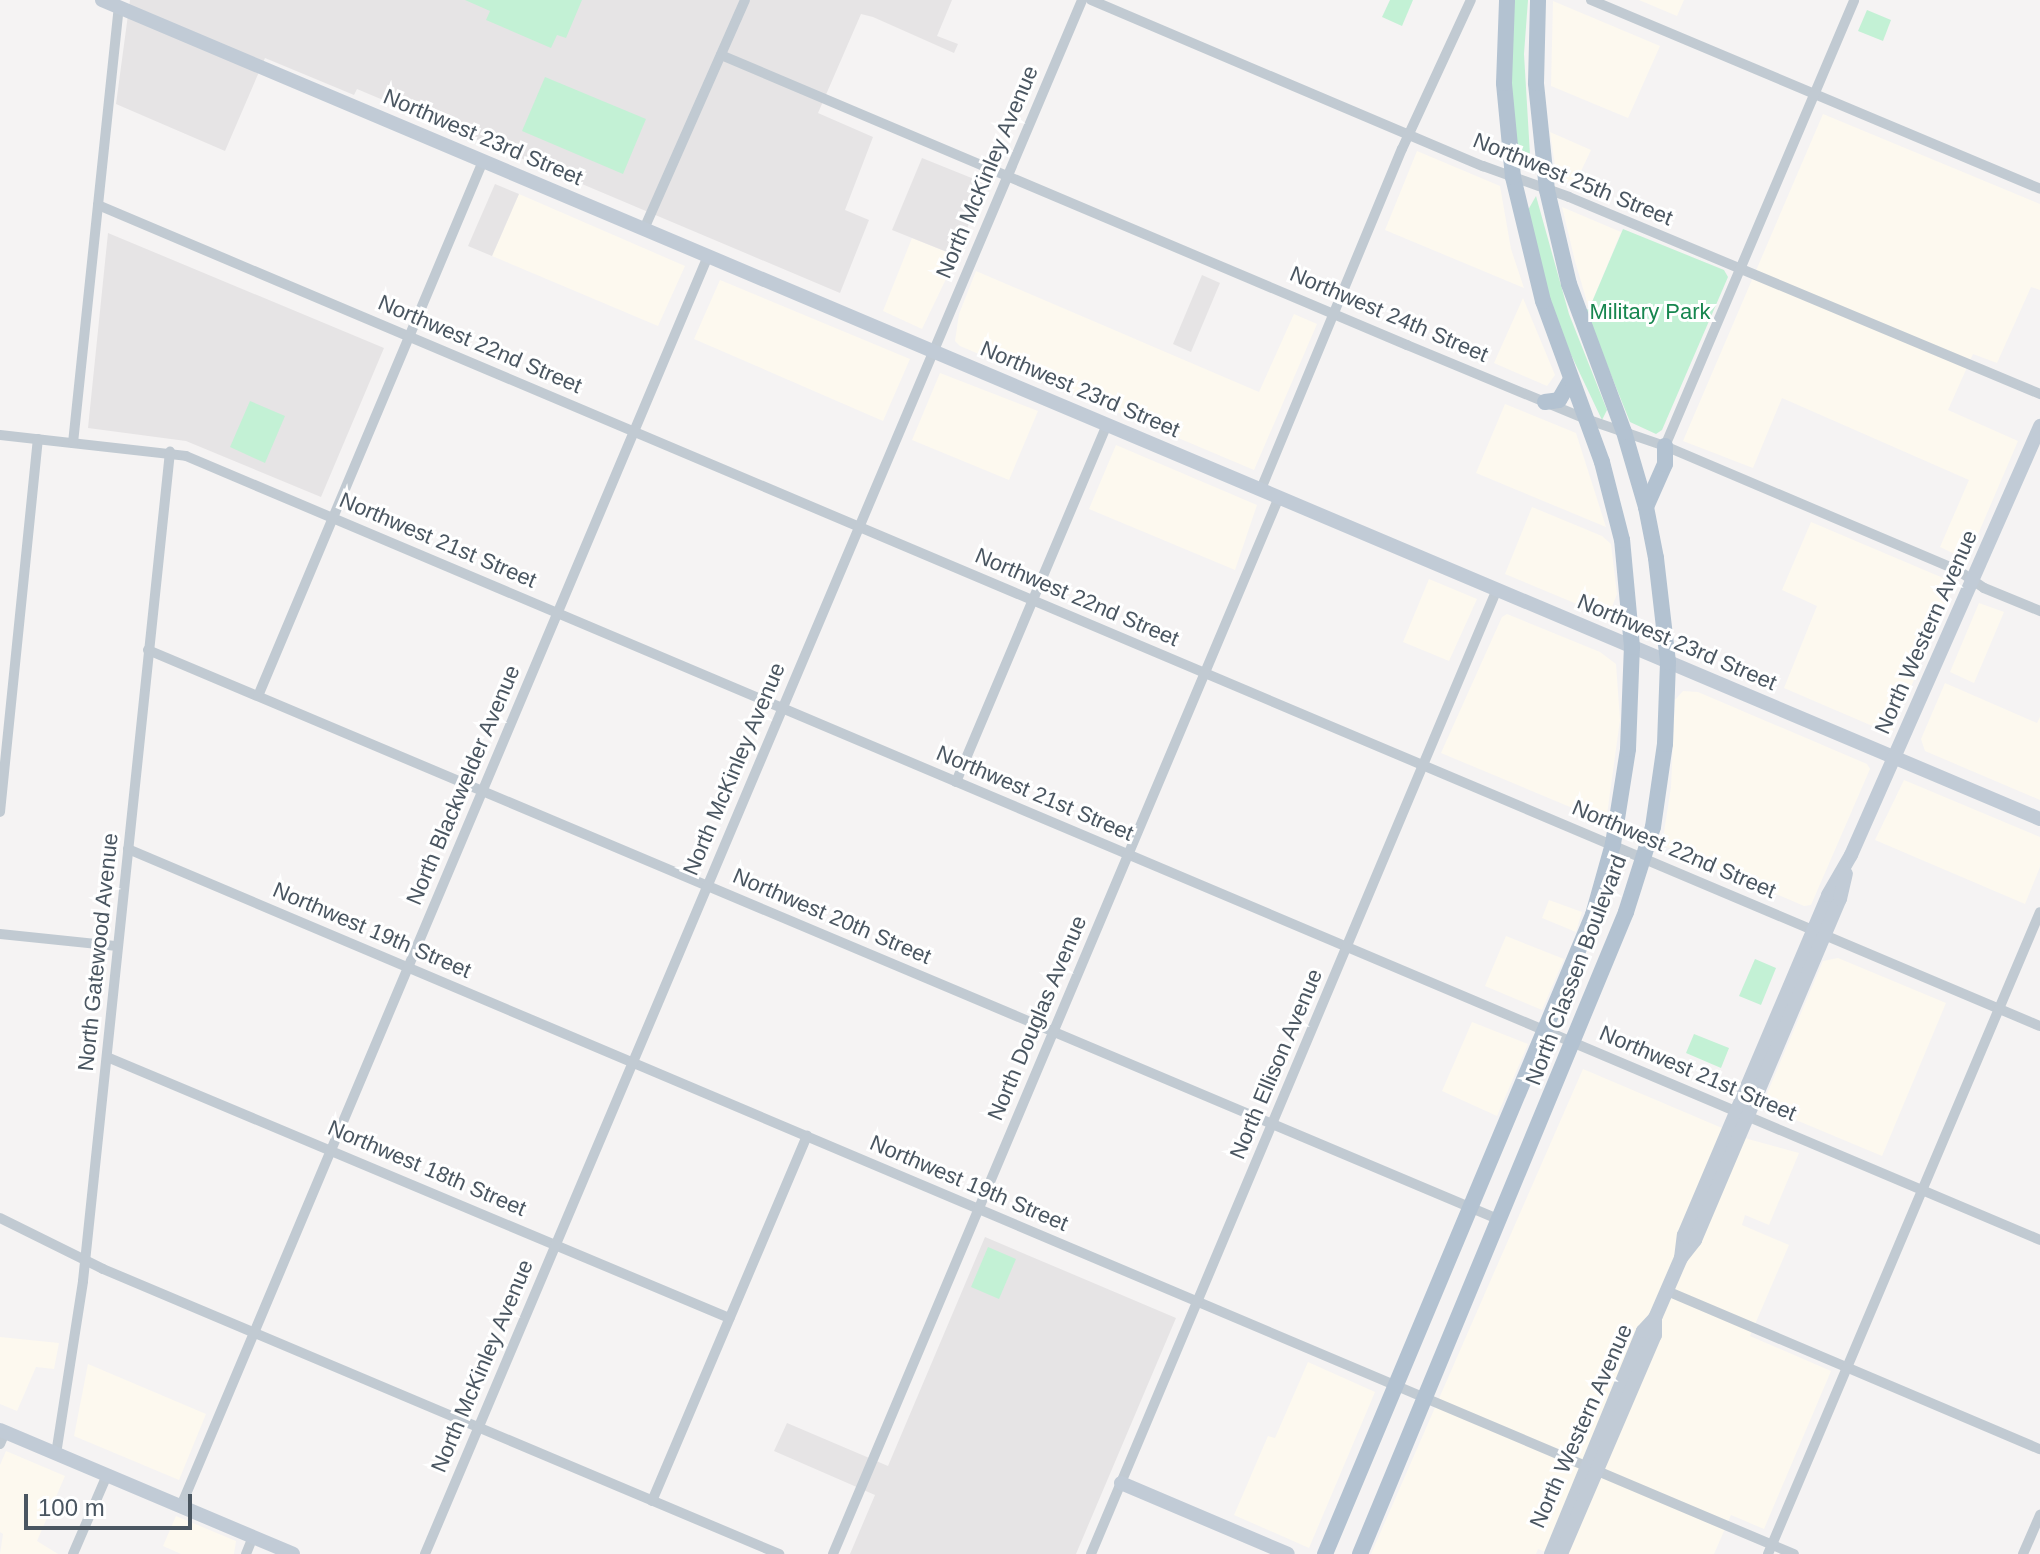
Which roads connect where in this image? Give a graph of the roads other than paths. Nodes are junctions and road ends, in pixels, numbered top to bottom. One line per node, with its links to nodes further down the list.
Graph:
1 (102, 0): 10 (main road, Northwest 23rd Street)
2 (745, 0): 11 (street)
3 (1082, 0): 15 (street, North McKinley Avenue)
4 (1091, 0): 13 (street, Northwest 25th Street)
5 (1471, 0): 13 (street)
6 (1507, 0): 16 (main road, North Classen Boulevard)
7 (1538, 0): 18 (main road, North Classen Boulevard)
8 (1591, 0): 12 (street)
9 (1854, 0): 12 (street)
10 (119, 7): 14 (main road, Northwest 23rd Street); 19 (street)
11 (721, 55): 15 (street, Northwest 24th Street); 20 (street)
12 (1814, 93): 17 (street); 22 (street)
13 (1411, 135): 16 (street, Northwest 25th Street); 23 (street)
14 (483, 161): 20 (main road, Northwest 23rd Street); 24 (street)
15 (1007, 174): 23 (street, Northwest 24th Street); 25 (street, North McKinley Avenue)
16 (1513, 177): 18 (street, Northwest 25th Street); 26 (main road, North Classen Boulevard)
17 (2040, 189)
18 (1547, 190): 22 (street, Northwest 25th Street); 33 (main road, North Classen Boulevard)
19 (98, 205): 24 (street, Northwest 22nd Street); 36 (street)
20 (644, 229): 21 (main road, Northwest 23rd Street)
21 (708, 256): 25 (main road, Northwest 23rd Street); 32 (street, North Blackwelder Avenue)
22 (1740, 268): 27 (street, Northwest 25th Street); 37 (street)
23 (1335, 313): 28 (street, Northwest 24th Street); 39 (street)
24 (410, 336): 32 (street, Northwest 22nd Street); 42 (street)
25 (933, 350): 30 (main road, Northwest 23rd Street); 43 (street, North McKinley Avenue)
26 (1571, 379): 28 (main road); 29 (main road, North Classen Boulevard)
27 (2040, 394)
28 (1545, 402): 29 (street, Northwest 24th Street)
29 (1586, 419): 33 (street, Northwest 24th Street); 49 (main road, North Classen Boulevard)
30 (1107, 424): 39 (main road, Northwest 23rd Street); 46 (street)
31 (2040, 426): 44 (main road, North Western Avenue)
32 (634, 431): 43 (street, Northwest 22nd Street); 48 (street, North Blackwelder Avenue)
33 (1624, 432): 37 (street, Northwest 24th Street); 41 (main road, North Classen Boulevard)
34 (0, 435): 35 (street, Northwest 21st Street)
35 (38, 439): 36 (street, Northwest 21st Street); 59 (street)
36 (73, 443): 38 (street, Northwest 21st Street)
37 (1665, 446): 41 (main road); 44 (street, Northwest 24th Street)
38 (170, 452): 42 (street, Northwest 21st Street); 50 (street, North Gatewood Avenue)
39 (1261, 489): 40 (main road, Northwest 23rd Street)
40 (1279, 497): 45 (main road, Northwest 23rd Street); 52 (street, North Douglas Avenue)
41 (1646, 507): 51 (main road, North Classen Boulevard)
42 (333, 518): 48 (street, Northwest 21st Street); 53 (street)
43 (858, 525): 46 (street, Northwest 22nd Street); 54 (street, North McKinley Avenue)
44 (1974, 580): 47 (street, Northwest 24th Street); 55 (main road, North Western Avenue)
45 (1497, 589): 49 (main road, Northwest 23rd Street); 56 (street, North Ellison Avenue)
46 (1033, 599): 52 (street, Northwest 22nd Street); 57 (street)
47 (2040, 611)
48 (558, 613): 54 (street, Northwest 21st Street); 58 (street, North Blackwelder Avenue)
49 (1632, 647): 51 (main road, Northwest 23rd Street); 61 (main road, North Classen Boulevard)
50 (148, 650): 53 (street, Northwest 20th Street); 62 (street, North Gatewood Avenue)
51 (1668, 662): 55 (main road, Northwest 23rd Street); 64 (main road, North Classen Boulevard)
52 (1205, 672): 56 (street, Northwest 22nd Street); 63 (street, North Douglas Avenue)
53 (258, 696): 58 (street, Northwest 20th Street)
54 (782, 708): 57 (street, Northwest 21st Street); 65 (street, North McKinley Avenue)
55 (1894, 758): 60 (main road, Northwest 23rd Street); 67 (main road, North Western Avenue)
56 (1423, 765): 61 (street, Northwest 22nd Street); 70 (street, North Ellison Avenue)
57 (956, 782): 63 (street, Northwest 21st Street)
58 (482, 791): 65 (street, Northwest 20th Street); 71 (street, North Blackwelder Avenue)
59 (0, 812)
60 (2040, 819)
61 (1613, 844): 64 (street, Northwest 22nd Street); 75 (main road, North Classen Boulevard)
62 (128, 849): 69 (street, North Gatewood Avenue); 71 (street, Northwest 19th Street)
63 (1128, 854): 70 (street, Northwest 21st Street); 74 (street, North Douglas Avenue)
64 (1643, 858): 67 (street, Northwest 22nd Street); 76 (main road, North Classen Boulevard)
65 (706, 885): 74 (street, Northwest 20th Street); 78 (street, North McKinley Avenue)
66 (2040, 912): 72 (street)
67 (1819, 932): 72 (street, Northwest 22nd Street); 79 (main road, North Western Avenue)
68 (0, 934): 69 (street)
69 (117, 946): 77 (street, North Gatewood Avenue)
70 (1346, 947): 75 (street, Northwest 21st Street); 80 (street, North Ellison Avenue)
71 (408, 967): 78 (street, Northwest 19th Street); 82 (street, North Blackwelder Avenue)
72 (1999, 1008): 73 (street, Northwest 22nd Street); 83 (street)
73 (2040, 1026)
74 (1053, 1031): 80 (street, Northwest 20th Street); 85 (street, North Douglas Avenue)
75 (1545, 1031): 76 (street, Northwest 21st Street); 84 (main road, North Classen Boulevard)
76 (1574, 1043): 79 (street, Northwest 21st Street); 87 (main road, North Classen Boulevard)
77 (107, 1057): 82 (street, Northwest 18th Street); 90 (street, North Gatewood Avenue)
78 (632, 1062): 81 (street, Northwest 19th Street); 89 (street, North McKinley Avenue)
79 (1742, 1114): 83 (street, Northwest 21st Street); 91 (main road, North Western Avenue)
80 (1272, 1124): 84 (street, Northwest 20th Street); 92 (street, North Ellison Avenue)
81 (807, 1136): 85 (street, Northwest 19th Street); 93 (street)
82 (331, 1151): 89 (street, Northwest 18th Street); 94 (street, North Blackwelder Avenue)
83 (1921, 1190): 88 (street, Northwest 21st Street); 95 (street)
84 (1471, 1207): 87 (street, Northwest 20th Street); 96 (main road, North Classen Boulevard)
85 (978, 1209): 92 (street, Northwest 19th Street); 115 (street, North Douglas Avenue)
86 (0, 1218): 90 (street)
87 (1500, 1220): 97 (main road, North Classen Boulevard)
88 (2040, 1240)
89 (555, 1245): 93 (street, Northwest 18th Street); 98 (street, North McKinley Avenue)
90 (85, 1259): 94 (street); 101 (street, North Gatewood Avenue)
91 (1667, 1291): 95 (street); 102 (main road, North Western Avenue)
92 (1198, 1301): 96 (street, Northwest 19th Street); 104 (street, North Ellison Avenue)
93 (729, 1318): 105 (street)
94 (254, 1332): 98 (street); 106 (street, North Blackwelder Avenue)
95 (1846, 1367): 100 (street); 109 (street)
96 (1396, 1385): 97 (street, Northwest 19th Street); 118 (main road, North Classen Boulevard)
97 (1426, 1398): 102 (street, Northwest 19th Street); 119 (main road, North Classen Boulevard)
98 (478, 1427): 105 (street); 113 (street, North McKinley Avenue)
99 (2, 1435): 101 (main road)
100 (2040, 1449)
101 (56, 1454): 103 (main road)
102 (1592, 1468): 109 (street, Northwest 19th Street); 120 (main road, North Western Avenue); 121 (main road, North Western Avenue)
103 (107, 1475): 106 (main road); 110 (street)
104 (1121, 1483): 116 (street, North Ellison Avenue); 117 (main road)
105 (652, 1501): 114 (street)
106 (181, 1506): 108 (main road)
107 (2040, 1515): 123 (street)
108 (253, 1537): 111 (street); 112 (main road)
109 (1770, 1549): 122 (street, Northwest 19th Street)
110 (73, 1554)
111 (246, 1554)
112 (293, 1554)
113 (425, 1554)
114 (779, 1554)
115 (833, 1554)
116 (1091, 1554)
117 (1288, 1554)
118 (1325, 1554)
119 (1360, 1554)
120 (1551, 1554)
121 (1561, 1554)
122 (1794, 1554)
123 (2023, 1554)

